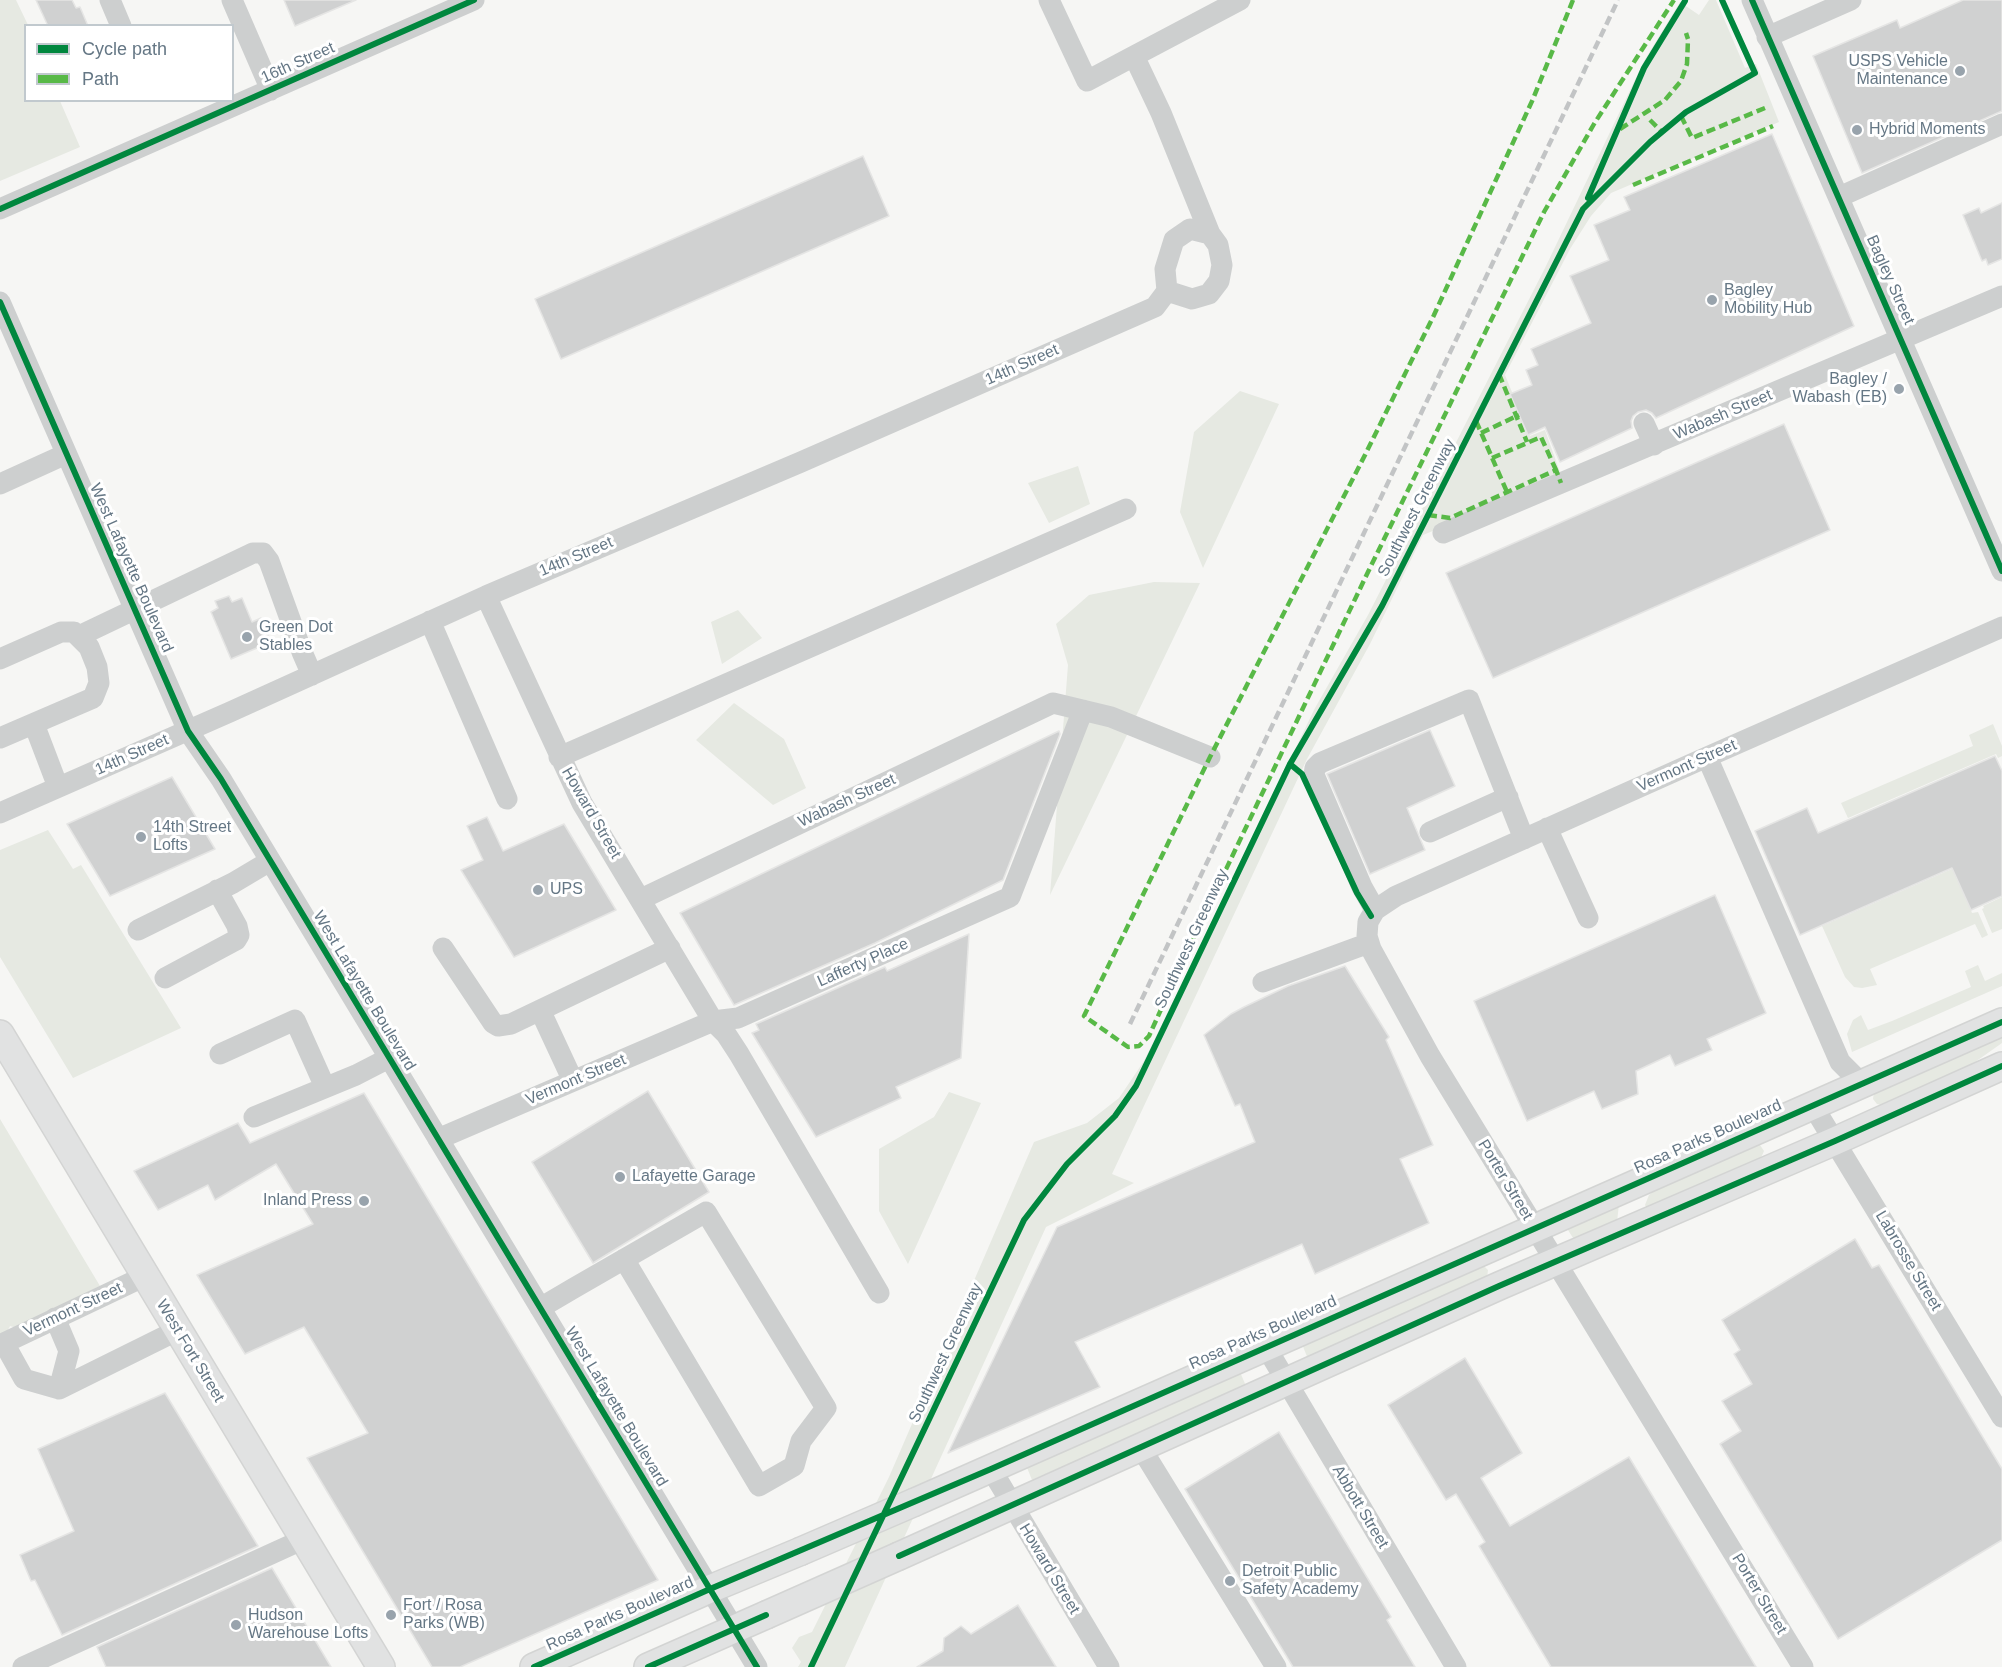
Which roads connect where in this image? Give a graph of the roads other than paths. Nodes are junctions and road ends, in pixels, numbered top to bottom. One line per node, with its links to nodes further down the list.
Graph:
1 (110, 0): 8 (street)
2 (232, 0): 11 (street)
3 (474, 0): 11 (street, 16th Street)
4 (1049, 0): 10 (street)
5 (1240, 0): 10 (street)
6 (1752, 0): 9 (street, Bagley Street)
7 (1851, 0): 9 (street)
8 (120, 24)
9 (1767, 37): 13 (street, Bagley Street)
10 (1134, 56): 15 (street)
11 (271, 90): 14 (street, 16th Street)
12 (2002, 124): 13 (street)
13 (1839, 196): 19 (street, Bagley Street)
14 (0, 209)
15 (1210, 234): 17 (street); 17 (street)
16 (2002, 296): 19 (street, Wabash Street)
17 (1161, 299): 27 (street, 14th Street)
18 (0, 302): 22 (street, West Lafayette Boulevard)
19 (1902, 340): 21 (street, Wabash Street); 26 (street, Bagley Street)
20 (1644, 423): 21 (street)
21 (1654, 445): 25 (street, Wabash Street)
22 (66, 454): 23 (street); 28 (street, West Lafayette Boulevard)
23 (0, 484)
24 (1126, 509): 38 (street)
25 (1443, 533)
26 (2002, 571)
27 (486, 596): 29 (street, 14th Street); 38 (street, Howard Street)
28 (135, 610): 31 (street); 33 (street); 36 (street, West Lafayette Boulevard)
29 (430, 621): 33 (street, 14th Street); 43 (street)
30 (2002, 627): 40 (street, Vermont Street)
31 (79, 636): 32 (street); 35 (street)
32 (0, 659)
33 (312, 675): 36 (street, 14th Street)
34 (1083, 710): 39 (street); 50 (street, Wabash Street); 60 (street, Lafferty Place)
35 (34, 724): 37 (street); 41 (street)
36 (188, 731): 41 (street, 14th Street); 48 (street, West Lafayette Boulevard)
37 (0, 738)
38 (559, 757): 50 (street, Howard Street)
39 (1210, 757)
40 (1707, 757): 45 (street, Vermont Street); 67 (street)
41 (58, 788): 44 (street, 14th Street)
42 (1508, 797): 46 (street); 47 (street); 51 (street)
43 (507, 799)
44 (0, 813)
45 (1547, 828): 47 (street, Vermont Street); 52 (street)
46 (1430, 832)
47 (1524, 838): 51 (street, Vermont Street)
48 (270, 861): 49 (street); 64 (street, West Lafayette Boulevard)
49 (217, 890): 53 (street); 57 (street)
50 (641, 899): 56 (street, Howard Street)
51 (1375, 910): 54 (street)
52 (1588, 918)
53 (138, 930)
54 (1369, 943): 58 (street); 78 (street, Porter Street)
55 (443, 948): 59 (street)
56 (670, 948): 59 (street); 60 (street, Howard Street)
57 (165, 978)
58 (1263, 982)
59 (540, 1010): 66 (street)
60 (713, 1020): 66 (street, Vermont Street); 84 (street, Howard Street)
61 (2002, 1022): 67 (main road, Rosa Parks Boulevard)
62 (0, 1034): 82 (main road, West Fort Street)
63 (220, 1054): 68 (street)
64 (389, 1058): 68 (street); 73 (street, West Lafayette Boulevard)
65 (2002, 1066): 71 (main road)
66 (573, 1081): 73 (street, Vermont Street)
67 (1862, 1084): 69 (main road, Rosa Parks Boulevard); 71 (main road)
68 (325, 1087): 70 (street)
69 (1813, 1106): 72 (main road, Rosa Parks Boulevard); 74 (street, Labrosse Street)
70 (254, 1117)
71 (1881, 1121): 74 (main road)
72 (1765, 1127): 75 (main road); 76 (main road, Rosa Parks Boulevard)
73 (438, 1139): 85 (street, West Lafayette Boulevard)
74 (1836, 1141): 75 (main road); 92 (street, Labrosse Street)
75 (1785, 1163): 77 (main road)
76 (1651, 1176): 77 (main road); 78 (main road, Rosa Parks Boulevard)
77 (1636, 1227): 81 (main road)
78 (1534, 1228): 79 (main road, Rosa Parks Boulevard); 81 (street, Porter Street)
79 (1480, 1252): 83 (main road); 89 (main road, Rosa Parks Boulevard)
80 (624, 1259): 80 (street); 85 (street)
81 (1557, 1262): 83 (main road); 106 (street, Porter Street)
82 (145, 1276): 86 (street, Vermont Street); 87 (main road, West Fort Street)
83 (1499, 1286): 90 (main road)
84 (879, 1293)
85 (540, 1308): 97 (street, West Lafayette Boulevard)
86 (55, 1318): 88 (street, Vermont Street); 91 (street)
87 (178, 1329): 91 (street); 96 (main road, West Fort Street)
88 (2, 1344): 91 (street)
89 (1266, 1347): 90 (street, Abbott Street); 94 (main road, Rosa Parks Boulevard)
90 (1286, 1383): 93 (main road); 105 (street, Abbott Street)
91 (59, 1389)
92 (2002, 1417)
93 (1141, 1448): 95 (main road); 104 (street)
94 (991, 1469): 95 (street, Howard Street); 97 (main road, Rosa Parks Boulevard, bridge)
95 (1011, 1506): 98 (main road, bridge); 103 (street, Howard Street)
96 (304, 1539): 99 (street); 100 (main road, West Fort Street)
97 (710, 1589): 98 (street, West Lafayette Boulevard); 101 (main road, Rosa Parks Boulevard)
98 (746, 1649): 102 (main road)
99 (23, 1667)
100 (381, 1667)
101 (534, 1667)
102 (648, 1667)
103 (1108, 1667)
104 (1276, 1667)
105 (1456, 1667)
106 (1803, 1667)

